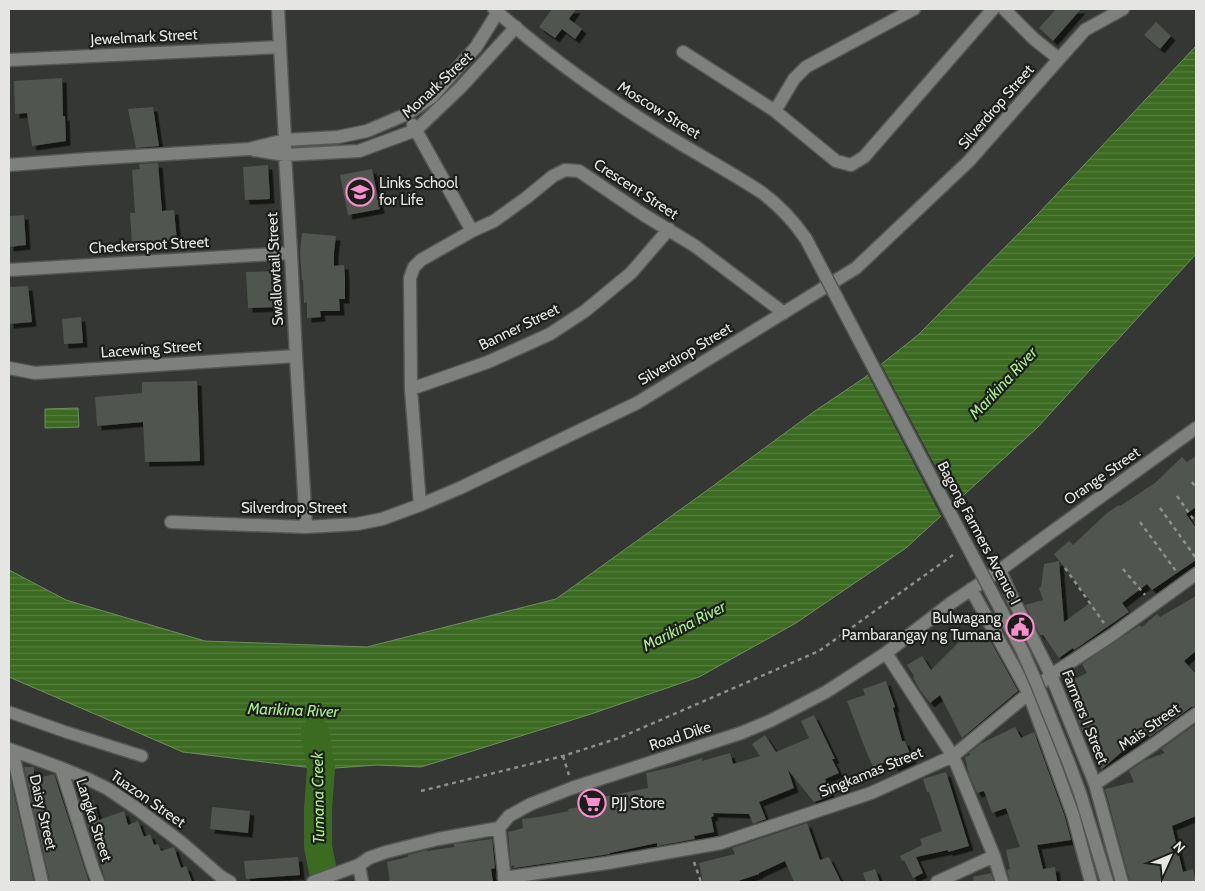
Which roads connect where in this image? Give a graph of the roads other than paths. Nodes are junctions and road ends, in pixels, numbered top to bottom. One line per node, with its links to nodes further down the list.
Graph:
1 (278, 9): 8 (street, Swallowtail Street)
2 (914, 9): 12 (street)
3 (993, 9): 12 (street)
4 (1004, 9): 10 (street)
5 (496, 10): 7 (street, Moscow Street); 13 (street, Monark Street)
6 (1120, 10): 10 (street, Silverdrop Street)
7 (516, 27): 14 (street, Monark Street); 23 (street, Moscow Street)
8 (280, 47): 11 (street, Jewelmark Street); 16 (street, Swallowtail Street)
9 (683, 52): 12 (street)
10 (1059, 59): 26 (street, Silverdrop Street)
11 (9, 60)
12 (775, 111)
13 (407, 114): 14 (street); 15 (street, Monark Street)
14 (416, 130): 18 (street, Monark Street); 22 (street)
15 (356, 134): 16 (street, Monark Street); 18 (street)
16 (285, 140): 17 (street, Monark Street); 19 (street, Swallowtail Street)
17 (249, 149): 19 (street, Monark Street); 20 (street, Monark Street)
18 (359, 151): 19 (street, Monark Street)
19 (285, 155): 24 (street, Swallowtail Street)
20 (9, 165)
21 (669, 229): 22 (street, Crescent Street); 26 (street, Crescent Street); 29 (street, Banner Street)
22 (472, 230): 29 (street, Crescent Street)
23 (806, 239): 60 (street, Bagong Farmers Avenue I, bridge)
24 (291, 253): 25 (street, Checkerspot Street); 27 (street, Swallowtail Street)
25 (9, 270)
26 (784, 313): 31 (street, Silverdrop Street)
27 (296, 356): 28 (street, Lacewing Street); 33 (street, Swallowtail Street)
28 (9, 368)
29 (411, 389): 31 (street, Crescent Street)
30 (1196, 428): 34 (street, Orange Street)
31 (420, 505): 33 (street, Silverdrop Street)
32 (170, 522): 33 (street, Silverdrop Street)
33 (306, 527)
34 (1026, 550): 35 (street, Road Dike)
35 (1000, 570): 37 (street, Road Dike); 39 (street, Farmers I Street)
36 (1196, 574): 39 (street, Singkamas Street)
37 (971, 588): 38 (street, Road Dike); 40 (street)
38 (886, 653): 45 (street); 48 (street, Road Dike)
39 (1051, 675): 40 (street, Singkamas Street); 47 (street, Farmers I Street)
40 (1029, 694): 45 (street, Singkamas Street); 59 (street)
41 (9, 712): 44 (street)
42 (1196, 714): 47 (street, Mais Street)
43 (10, 749): 46 (street, Tuazon Street); 52 (street, Daisy Street)
44 (142, 756)
45 (953, 756): 49 (street); 51 (street, Singkamas Street)
46 (60, 768): 53 (street, Langka Street); 54 (street, Tuazon Street)
47 (1095, 784): 61 (street, Farmers I Street)
48 (499, 828): 50 (street); 51 (street)
49 (994, 856): 57 (street); 58 (street)
50 (359, 865): 55 (street); 56 (street)
51 (505, 880)
52 (42, 882)
53 (98, 882)
54 (230, 882)
55 (313, 882)
56 (362, 882)
57 (937, 882)
58 (1002, 882)
59 (1091, 882)
60 (1107, 882)
61 (1122, 882)

